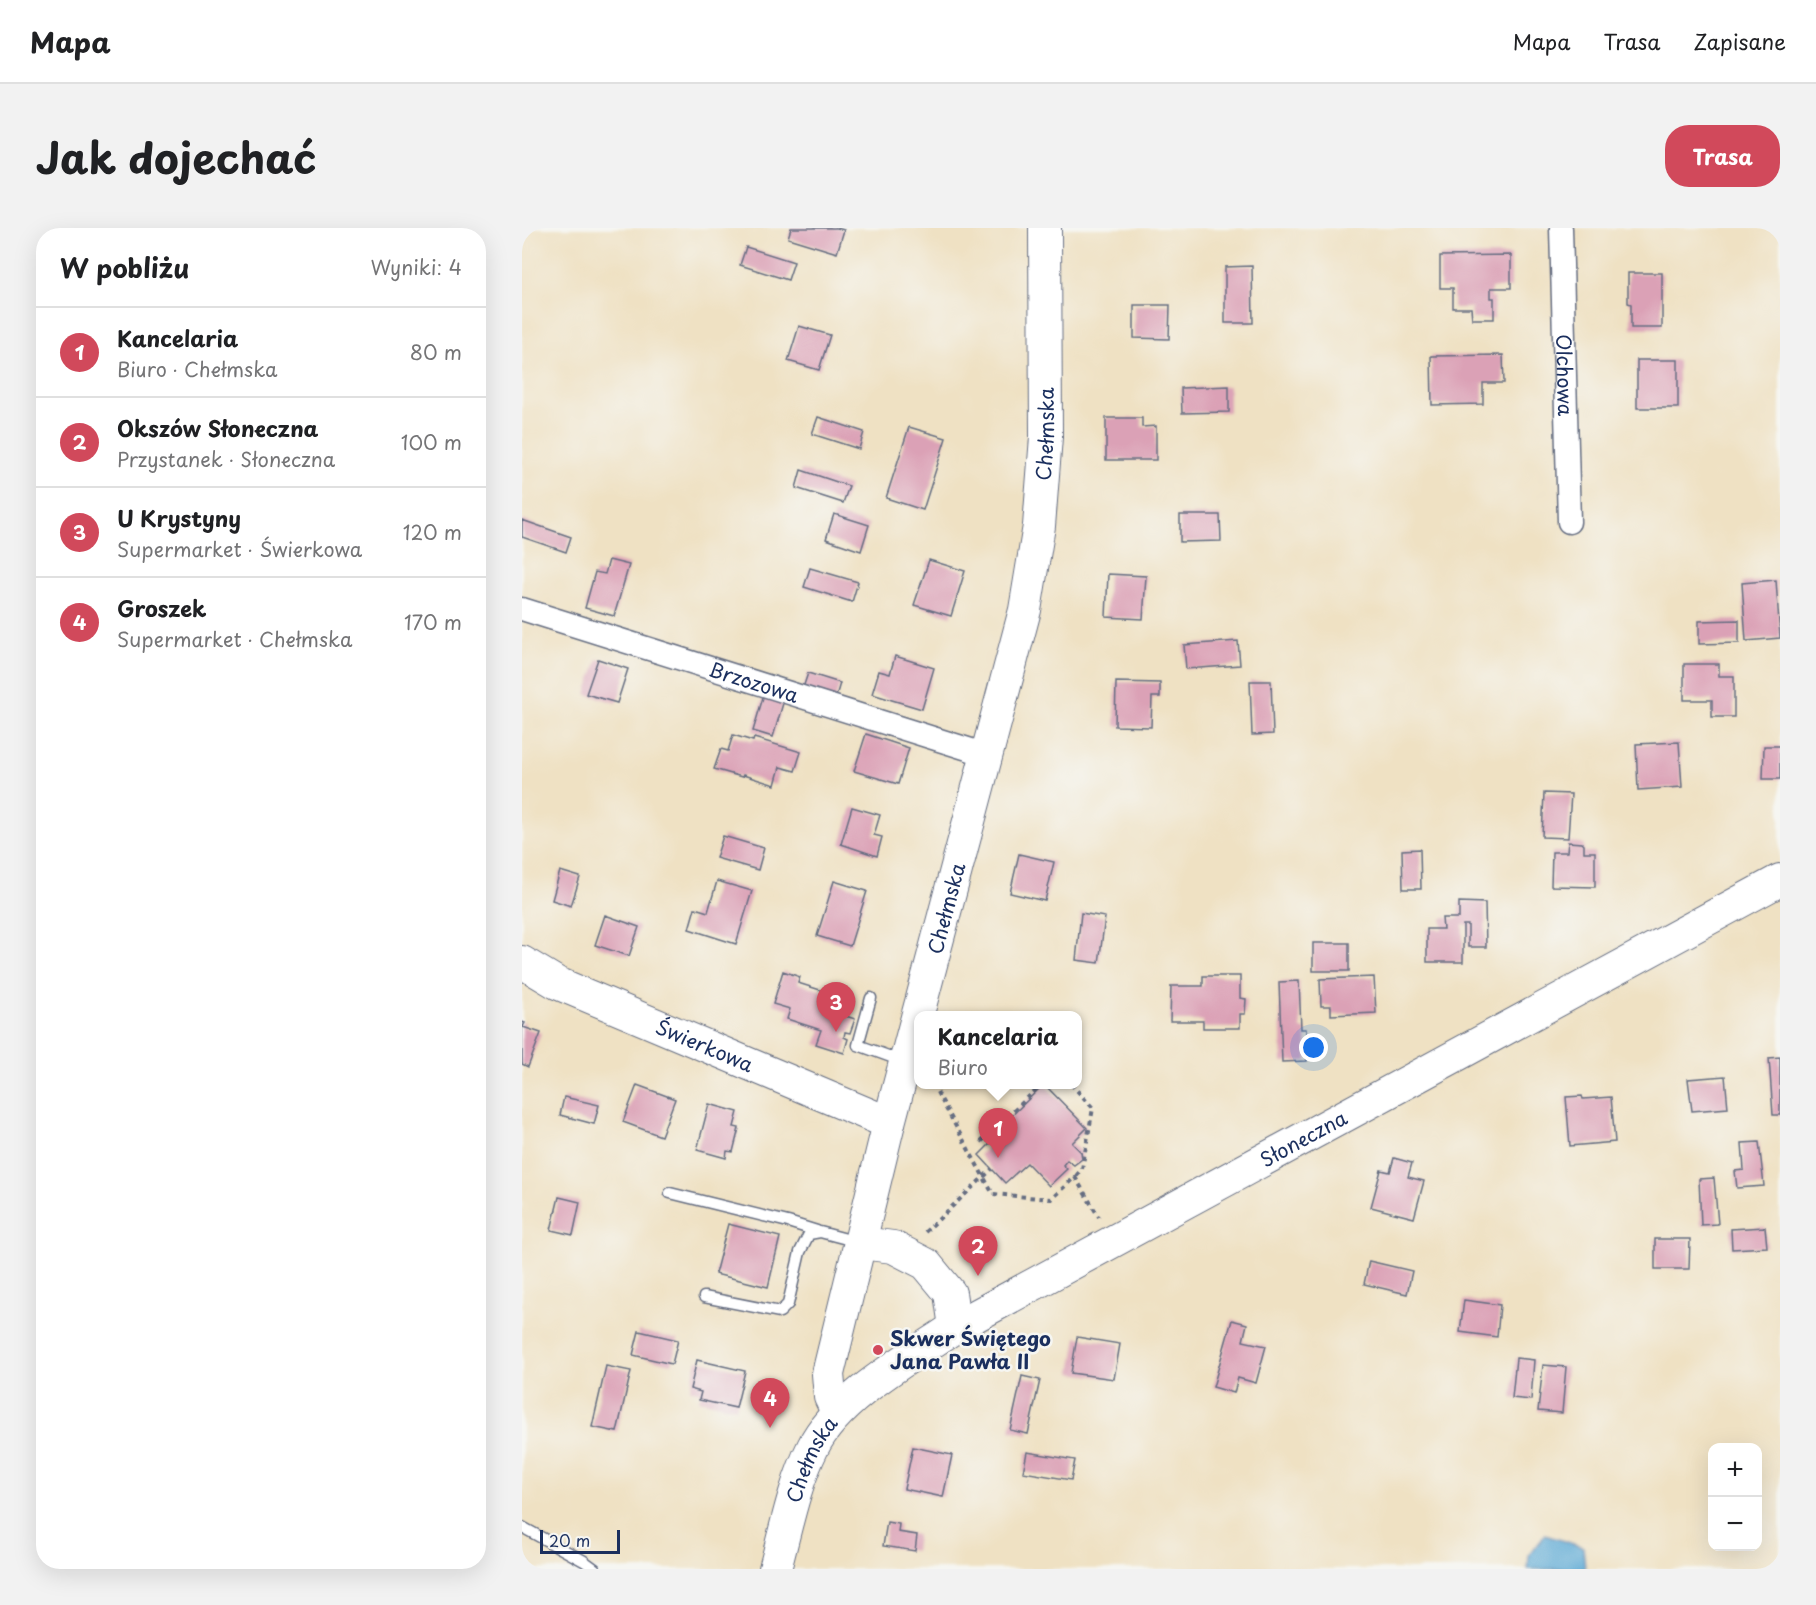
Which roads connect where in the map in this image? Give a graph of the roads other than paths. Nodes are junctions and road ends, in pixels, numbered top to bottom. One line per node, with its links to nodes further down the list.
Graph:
1 (1045, 228): 5 (street, Chełmska)
2 (1561, 228): 3 (street, Olchowa)
3 (1569, 522)
4 (522, 609): 5 (street, Brzozowa)
5 (987, 755): 9 (street, Chełmska)
6 (1780, 880): 17 (street, Słoneczna)
7 (522, 962): 12 (street, Świerkowa)
8 (871, 998): 11 (lane)
9 (919, 1011)
10 (914, 1028): 11 (street, Chełmska)
11 (905, 1062): 12 (street, Chełmska)
12 (889, 1123): 15 (street, Chełmska)
13 (670, 1193): 14 (lane)
14 (820, 1232): 15 (lane); 16 (lane)
15 (861, 1243): 17 (street); 18 (street, Chełmska)
16 (704, 1297)
17 (955, 1327): 18 (street, Słoneczna)
18 (837, 1412): 21 (street, Chełmska)
19 (522, 1527): 20 (lane)
20 (595, 1569)
21 (775, 1569)

